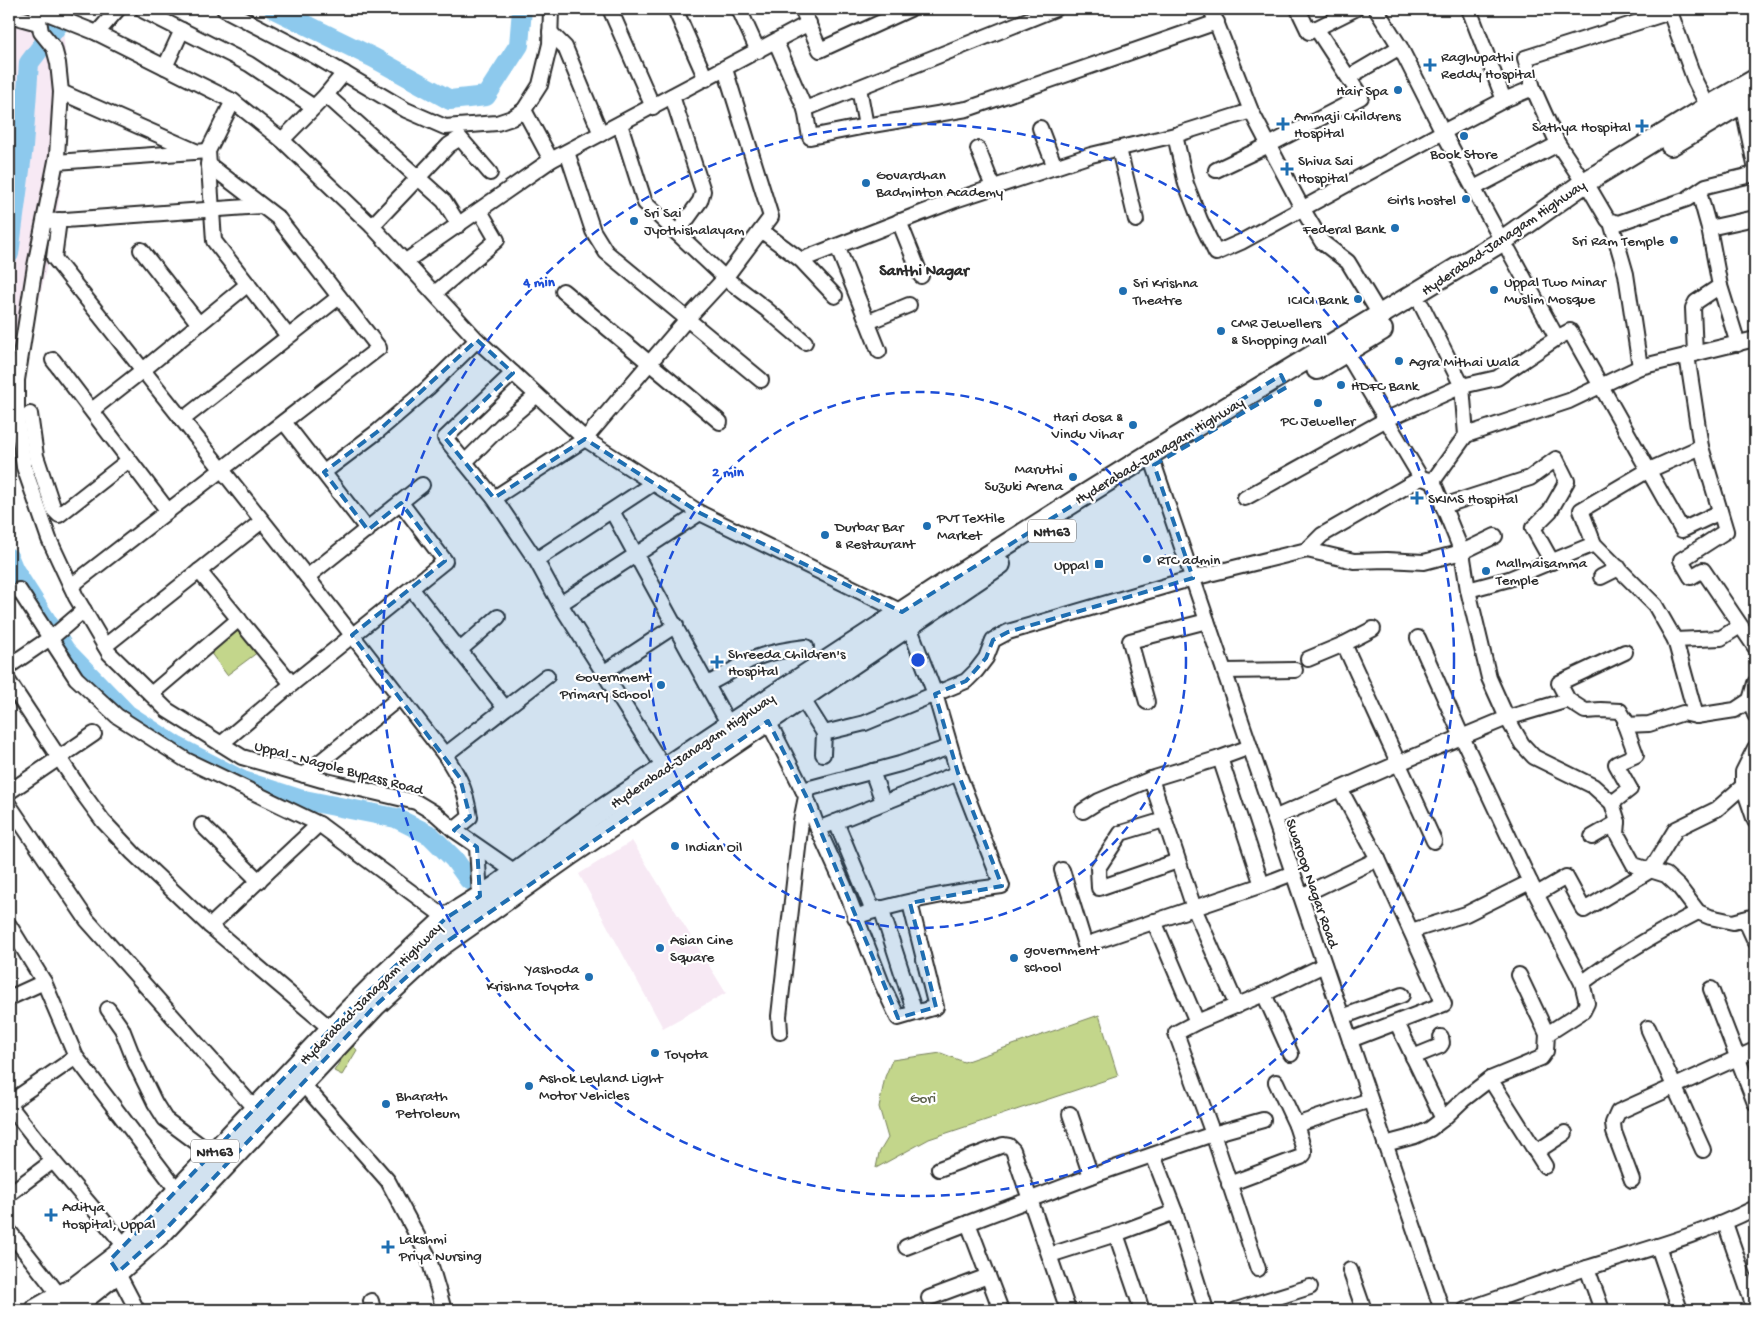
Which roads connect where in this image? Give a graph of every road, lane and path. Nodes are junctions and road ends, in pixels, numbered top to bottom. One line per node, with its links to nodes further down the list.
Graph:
1 (37, 9): 23 (street); 27 (street)
2 (118, 9): 27 (street)
3 (142, 9): 25 (street)
4 (224, 9): 33 (street)
5 (551, 9): 26 (street)
6 (610, 9): 46 (street)
7 (675, 9): 35 (street)
8 (739, 9): 30 (street)
9 (802, 9): 22 (street)
10 (910, 9): 19 (street)
11 (1055, 9): 18 (street)
12 (1211, 9): 21 (street)
13 (1298, 9): 24 (street)
14 (1355, 9): 24 (street)
15 (1376, 9): 29 (street)
16 (1470, 9): 43 (street)
17 (1670, 10): 38 (street); 47 (street)
18 (1034, 12): 37 (street)
19 (885, 14): 22 (street)
20 (9, 15): 23 (street)
21 (1217, 22): 50 (street); 52 (street)
22 (808, 23): 28 (street)
23 (40, 28): 39 (street, Uppal - Nagole Bypass Road)
24 (1316, 28): 34 (street)
25 (182, 30): 31 (street); 45 (street)
26 (550, 32): 49 (street); 56 (street)
27 (97, 33): 31 (street)
28 (776, 42): 30 (street); 48 (street)
29 (1400, 47): 34 (street); 55 (street)
30 (758, 51): 32 (street)
31 (165, 66): 44 (street)
32 (725, 69): 35 (street); 89 (street)
33 (344, 74): 40 (street); 54 (street)
34 (1349, 77): 60 (street)
35 (706, 79): 41 (street)
36 (1755, 80): 47 (highway, Hyderabad-Janagam Highway / NH163)
37 (858, 88): 48 (street); 52 (street)
38 (1533, 88): 43 (street); 59 (street)
39 (60, 92): 64 (street); 66 (street, Uppal - Nagole Bypass Road)
40 (326, 95): 45 (street); 72 (street)
41 (672, 96): 46 (street); 90 (street)
42 (1748, 99): 67 (street); 74 (highway, Hyderabad-Janagam Highway / NH163)
43 (1504, 100): 55 (street)
44 (233, 101): 58 (street); 64 (street)
45 (314, 107): 58 (street)
46 (653, 107): 51 (street)
47 (1708, 107): 74 (highway, Hyderabad-Janagam Highway / NH163)
48 (805, 109): 52 (street)
49 (524, 110): 54 (street); 65 (street)
50 (1251, 111): 57 (street); 60 (street)
51 (620, 124): 56 (street); 90 (street)
52 (866, 126)
53 (1040, 128): 68 (street)
54 (462, 132): 70 (street); 72 (street)
55 (1443, 132): 75 (street); 78 (street)
56 (601, 134): 63 (street)
57 (1175, 135): 62 (street); 78 (street)
58 (282, 140): 87 (street)
59 (1558, 144): 74 (street); 75 (street)
60 (1270, 145): 69 (street); 78 (street)
61 (978, 149): 73 (street)
62 (1118, 149): 68 (street); 82 (street)
63 (567, 152): 65 (street); 107 (street)
64 (205, 156): 66 (street); 77 (street); 79 (street)
65 (551, 160): 80 (street)
66 (56, 162): 83 (street, Uppal - Nagole Bypass Road)
67 (1755, 165)
68 (1055, 167): 73 (street)
69 (1216, 170)
70 (490, 173)
71 (1755, 174): 76 (street)
72 (418, 178): 86 (street); 87 (street)
73 (993, 187): 84 (street)
74 (1588, 187): 85 (street); 92 (highway, Hyderabad-Janagam Highway / NH163)
75 (1474, 188): 92 (street)
76 (1699, 192): 85 (street); 88 (street)
77 (261, 206): 79 (street); 103 (street)
78 (1302, 208): 106 (street)
79 (212, 209): 83 (street); 98 (street)
80 (480, 211): 86 (street); 101 (street)
81 (1755, 218): 88 (street)
82 (1136, 220)
83 (52, 221): 122 (street); 169 (street, Uppal - Nagole Bypass Road)
84 (900, 221): 91 (street); 96 (street)
85 (1611, 222): 121 (street)
86 (459, 225): 95 (street)
87 (372, 226): 95 (street)
88 (1709, 228): 99 (street)
89 (762, 230): 94 (street); 97 (street)
90 (677, 233): 97 (street)
91 (837, 246): 94 (street); 108 (street)
92 (1505, 246): 105 (highway, Hyderabad-Janagam Highway / NH163); 106 (highway, Hyderabad-Janagam Highway / NH163); 111 (street)
93 (141, 250): 109 (street)
94 (801, 260): 102 (street)
95 (406, 261): 101 (street)
96 (921, 276)
97 (725, 278): 107 (street); 114 (street)
98 (248, 284): 109 (street); 110 (street)
99 (1720, 286): 115 (street); 118 (street)
100 (562, 291): 120 (street)
101 (435, 293): 113 (street)
102 (835, 296)
103 (339, 297): 110 (street); 133 (street)
104 (909, 304): 108 (street)
105 (1422, 306): 117 (highway, Hyderabad-Janagam Highway / NH163); 126 (street)
106 (1380, 315): 125 (highway, Hyderabad-Janagam Highway / NH163)
107 (687, 319): 120 (street); 124 (street)
108 (868, 322): 116 (street)
109 (199, 324): 122 (street)
110 (288, 336): 131 (street)
111 (1557, 338): 126 (street); 127 (street)
112 (1755, 339): 115 (street)
113 (476, 340): 123 (street); 143 (street)
114 (805, 342)
115 (1738, 344): 118 (street)
116 (879, 351)
117 (1346, 352): 125 (highway, Hyderabad-Janagam Highway / NH163); 132 (street)
118 (1691, 354): 121 (street); 137 (street)
119 (53, 360): 129 (street)
120 (649, 364): 134 (street); 136 (street)
121 (1640, 367): 127 (street)
122 (143, 370): 129 (street); 131 (street)
123 (513, 373): 128 (street); 139 (street)
124 (761, 380)
125 (1284, 381): 140 (highway, Hyderabad-Janagam Highway / NH163); 177 (highway, Hyderabad-Janagam Highway / NH163)
126 (1462, 386): 132 (street); 135 (street)
127 (1601, 387): 135 (street); 142 (street)
128 (537, 395): 136 (street); 139 (street)
129 (92, 410): 138 (street)
130 (30, 414): 138 (street)
131 (182, 420): 141 (street)
132 (1385, 420): 144 (street); 148 (street)
133 (284, 422): 141 (street); 143 (street)
134 (720, 422)
135 (1466, 435): 144 (street)
136 (585, 439): 145 (street); 147 (street)
137 (1701, 447): 142 (street); 153 (street)
138 (129, 460): 151 (street)
139 (465, 462): 147 (street)
140 (1154, 465): 168 (street, Swaroop Nagar Road); 177 (highway, Hyderabad-Janagam Highway / NH163)
141 (222, 469): 151 (street); 155 (street)
142 (1647, 471): 153 (street); 158 (street)
143 (324, 472): 156 (street)
144 (1427, 480): 150 (street); 159 (street)
145 (652, 484): 152 (street); 154 (street)
146 (422, 485): 149 (street)
147 (494, 498): 162 (street)
148 (1244, 498)
149 (401, 503): 156 (street); 170 (street)
150 (1443, 506): 160 (street); 163 (street)
151 (168, 511): 169 (street)
152 (612, 511): 161 (street); 162 (street)
153 (1720, 512): 180 (street)
154 (700, 514): 161 (street); 177 (street)
155 (262, 521): 165 (street); 166 (street)
156 (368, 530): 166 (street)
157 (1495, 536): 160 (street)
158 (1594, 544): 163 (street); 164 (street)
159 (1307, 550): 160 (street); 168 (street)
160 (1462, 552): 172 (street)
161 (637, 554): 173 (street); 179 (street)
162 (536, 560): 173 (street)
163 (1552, 562): 172 (street)
164 (1619, 568): 167 (street); 185 (street)
165 (199, 571): 176 (street); 187 (street)
166 (307, 577): 182 (street)
167 (1601, 577)
168 (1193, 578): 178 (street, Swaroop Nagar Road); 203 (street)
169 (71, 586): 174 (street, Uppal - Nagole Bypass Road)
170 (411, 588): 182 (street); 190 (street)
171 (19, 590): 183 (street)
172 (1468, 590): 212 (street)
173 (560, 604): 196 (street)
174 (84, 610): 183 (street); 187 (street, Uppal - Nagole Bypass Road)
175 (498, 617): 190 (street)
176 (239, 619): 200 (street); 202 (street)
177 (906, 619): 203 (street); 205 (highway, Hyderabad-Janagam Highway / NH163); 214 (highway, Hyderabad-Janagam Highway / NH163)
178 (1207, 621): 195 (street, Swaroop Nagar Road); 208 (street)
179 (676, 626): 196 (street); 201 (street)
180 (1740, 626): 185 (street); 189 (street)
181 (1373, 628): 186 (street)
182 (352, 635): 200 (street); 204 (street)
183 (50, 638): 193 (street); 246 (street)
184 (1418, 638): 218 (street)
185 (1675, 640): 211 (street)
186 (1344, 644): 192 (street); 227 (street)
187 (105, 646): 202 (street, Uppal - Nagole Bypass Road)
188 (806, 647): 201 (street)
189 (1755, 647)
190 (460, 650): 209 (street)
191 (1625, 652): 206 (street)
192 (1308, 659)
193 (9, 666)
194 (1295, 670): 195 (street)
195 (1224, 671): 221 (street, Swaroop Nagar Road)
196 (603, 673): 228 (street)
197 (546, 676): 209 (street)
198 (9, 682): 225 (street)
199 (1755, 683): 207 (street)
200 (292, 684): 219 (street)
201 (710, 692): 214 (street)
202 (151, 694): 219 (street, Uppal - Nagole Bypass Road)
203 (935, 694): 216 (street); 220 (street)
204 (399, 698): 224 (street); 231 (street)
205 (802, 698): 213 (highway, Hyderabad-Janagam Highway / NH163); 216 (street)
206 (1568, 700): 212 (street); 215 (street)
207 (1750, 700): 210 (street); 211 (street)
208 (1147, 702)
209 (505, 708): 224 (street)
210 (1755, 715)
211 (1696, 716): 215 (street)
212 (1507, 718): 218 (street); 238 (street)
213 (768, 721): 236 (street); 303 (highway, Hyderabad-Janagam Highway / NH163)
214 (729, 725): 228 (highway, Hyderabad-Janagam Highway / NH163)
215 (1625, 725): 238 (street)
216 (824, 733): 223 (street)
217 (94, 734): 225 (street)
218 (1462, 737): 227 (street); 261 (street)
219 (221, 744): 231 (street, Uppal - Nagole Bypass Road)
220 (950, 747): 229 (street); 230 (street)
221 (1250, 747): 226 (street); 241 (street, Swaroop Nagar Road)
222 (1755, 748): 233 (street)
223 (823, 754)
224 (445, 755): 249 (street)
225 (60, 757): 235 (street); 273 (street)
226 (1220, 758): 232 (street); 260 (street)
227 (1399, 763): 234 (street); 251 (street)
228 (664, 768): 257 (highway, Hyderabad-Janagam Highway / NH163)
229 (872, 771): 236 (street); 237 (street)
230 (958, 773): 237 (street); 264 (street)
231 (304, 775): 249 (street, Uppal - Nagole Bypass Road)
232 (1151, 780): 240 (street); 242 (street)
233 (1743, 786): 243 (street); 256 (street)
234 (1340, 789): 241 (street); 253 (street)
235 (9, 792)
236 (805, 793): 248 (street); 292 (street)
237 (883, 802): 244 (street)
238 (1612, 803): 245 (street)
239 (9, 806): 308 (street)
240 (1083, 811)
241 (1274, 818): 258 (street, Swaroop Nagar Road)
242 (1164, 820): 254 (street); 254 (street)
243 (1755, 820)
244 (836, 822): 248 (street); 266 (street)
245 (1618, 822): 250 (street); 256 (street)
246 (319, 824): 259 (street); 269 (street)
247 (202, 825): 259 (street)
248 (818, 829): 270 (street)
249 (454, 830): 252 (street, Uppal - Nagole Bypass Road)
250 (1592, 837)
251 (1434, 841)
252 (477, 846): 257 (street, Uppal - Nagole Bypass Road); 262 (street)
253 (1378, 859): 263 (street); 274 (street)
254 (1178, 861): 265 (street)
255 (1062, 870): 271 (street)
256 (1651, 870): 261 (street); 267 (street)
257 (515, 872): 262 (highway, Hyderabad-Janagam Highway / NH163)
258 (1293, 872): 260 (street); 263 (street, Swaroop Nagar Road)
259 (259, 880): 273 (street)
260 (1262, 885): 265 (street)
261 (1534, 888): 274 (street); 279 (street)
262 (480, 896): 269 (highway, Hyderabad-Janagam Highway / NH163)
263 (1301, 896): 276 (street, Swaroop Nagar Road)
264 (910, 903): 266 (street); 286 (street)
265 (1194, 908): 271 (street); 284 (street)
266 (877, 909): 270 (street); 286 (street)
267 (1698, 912): 268 (street); 279 (street)
268 (1750, 917): 275 (street)
269 (446, 918): 290 (highway, Hyderabad-Janagam Highway / NH163)
270 (855, 918): 286 (street)
271 (1154, 921): 288 (street)
272 (9, 925): 278 (street)
273 (210, 926): 290 (street)
274 (1411, 931): 289 (street)
275 (1755, 941)
276 (1324, 964): 281 (street); 287 (street, Swaroop Nagar Road)
277 (1519, 975): 293 (street)
278 (44, 982): 283 (street); 299 (street)
279 (1582, 983): 293 (street)
280 (1711, 989): 300 (street)
281 (1264, 994): 284 (street); 297 (street)
282 (1402, 994): 287 (street)
283 (9, 998)
284 (1237, 1006): 288 (street)
285 (108, 1009): 318 (street)
286 (915, 1013)
287 (1342, 1017): 295 (street, Swaroop Nagar Road)
288 (1197, 1022): 314 (street)
289 (1397, 1023): 295 (street); 298 (street)
290 (332, 1028): 308 (highway, Hyderabad-Janagam Highway / NH163)
291 (1648, 1028): 304 (street)
292 (780, 1032)
293 (1547, 1034): 301 (street)
294 (1441, 1037): 298 (street)
295 (1350, 1040): 305 (street, Swaroop Nagar Road)
296 (1755, 1050): 300 (street)
297 (1291, 1054)
298 (1413, 1056): 310 (street)
299 (76, 1057): 307 (street); 326 (street)
300 (1738, 1058): 304 (street); 306 (street)
301 (1490, 1079): 310 (street); 317 (street)
302 (1276, 1082): 312 (street)
303 (302, 1083): 339 (highway, Hyderabad-Janagam Highway / NH163); 350 (street)
304 (1676, 1086): 316 (street); 324 (street)
305 (1370, 1100): 312 (street); 315 (street, Swaroop Nagar Road)
306 (1755, 1103)
307 (9, 1104): 320 (street)
308 (255, 1109): 318 (highway, Hyderabad-Janagam Highway / NH163)
309 (1070, 1114): 323 (street)
310 (1443, 1119): 315 (street)
311 (1263, 1120): 314 (street)
312 (1296, 1126): 325 (street)
313 (1565, 1132): 317 (street)
314 (1213, 1134): 319 (street); 325 (street)
315 (1385, 1144): 357 (street, Swaroop Nagar Road)
316 (1704, 1150)
317 (1536, 1152): 321 (street)
318 (212, 1154): 326 (highway, Hyderabad-Janagam Highway / NH163)
319 (1154, 1156): 323 (street); 330 (street)
320 (52, 1161): 327 (street); 335 (street)
321 (1545, 1166)
322 (939, 1169): 328 (street)
323 (1092, 1176): 328 (street)
324 (1632, 1180)
325 (1229, 1184): 341 (street)
326 (177, 1190): 335 (highway, Hyderabad-Janagam Highway / NH163)
327 (9, 1194)
328 (1030, 1199): 331 (street); 338 (street)
329 (1755, 1208): 332 (street)
330 (1175, 1212): 334 (street); 354 (street)
331 (968, 1223): 337 (street); 343 (street)
332 (1725, 1223): 336 (street); 361 (street)
333 (9, 1231): 346 (street)
334 (1116, 1234): 338 (street); 353 (street)
335 (125, 1246): 339 (highway, Hyderabad-Janagam Highway / NH163)
336 (1658, 1246): 340 (street); 360 (street)
337 (906, 1247)
338 (1050, 1255): 352 (street)
339 (114, 1266): 346 (highway, Hyderabad-Janagam Highway / NH163); 349 (street)
340 (1587, 1268): 347 (street); 359 (street)
341 (1258, 1269)
342 (1350, 1270): 356 (street)
343 (988, 1276): 345 (street); 351 (street)
344 (1310, 1287): 355 (street)
345 (929, 1298)
346 (65, 1303): 348 (highway, Hyderabad-Janagam Highway / NH163)
347 (1506, 1304): 358 (street)
348 (36, 1310)
349 (137, 1310)
350 (444, 1310)
351 (1001, 1310)
352 (1068, 1310)
353 (1142, 1310)
354 (1206, 1310)
355 (1236, 1310)
356 (1364, 1310)
357 (1442, 1310)
358 (1465, 1310)
359 (1602, 1310)
360 (1680, 1310)
361 (1755, 1310)

